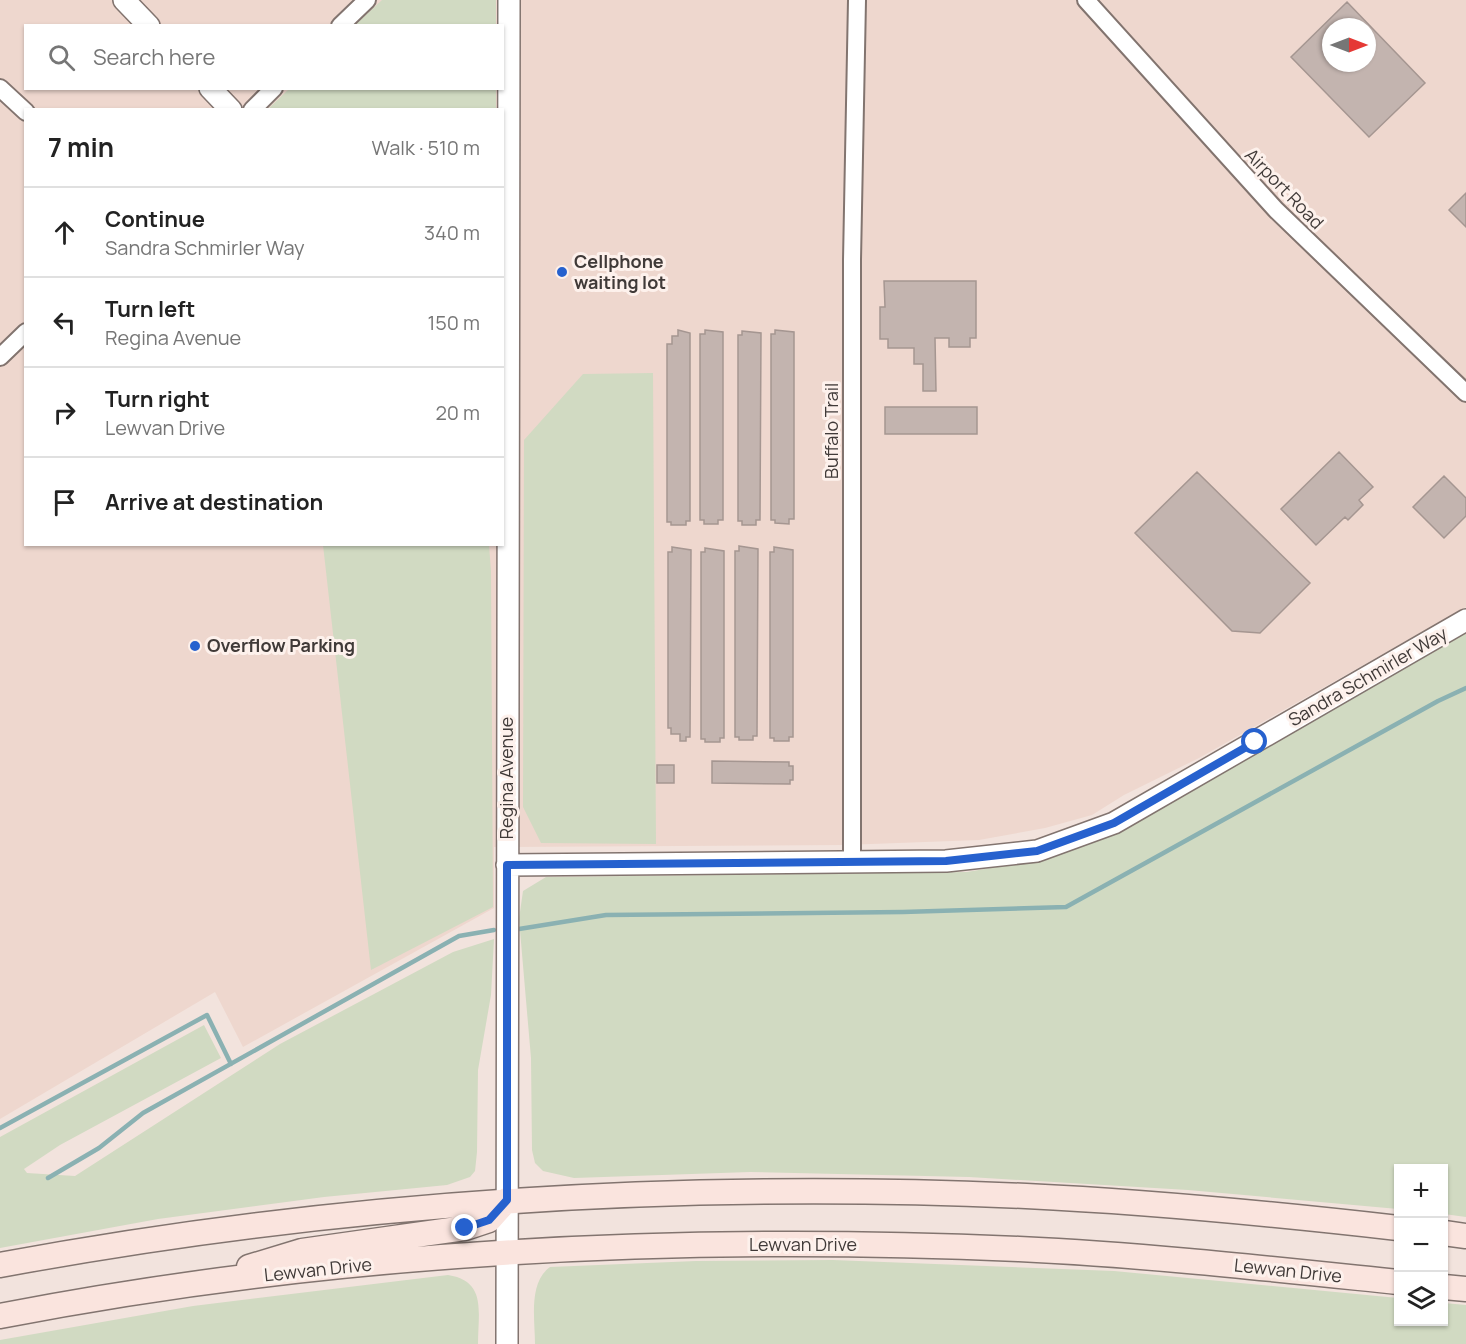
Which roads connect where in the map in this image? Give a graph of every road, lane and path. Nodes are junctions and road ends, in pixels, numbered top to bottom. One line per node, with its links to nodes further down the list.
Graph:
1 (124, 0): 6 (street)
2 (367, 0): 7 (street)
3 (509, 0): 18 (street, Regina Avenue)
4 (857, 0): 20 (street, Buffalo Trail)
5 (1086, 0): 16 (street, Airport Road)
6 (147, 24)
7 (342, 24)
8 (0, 88): 13 (street)
9 (212, 90): 11 (street)
10 (272, 90): 12 (street)
11 (229, 108)
12 (254, 108)
13 (24, 110)
14 (24, 334): 15 (street)
15 (0, 357)
16 (1466, 393)
17 (501, 546): 18 (street, Regina Avenue)
18 (506, 572): 21 (street, Regina Avenue)
19 (1466, 620): 20 (street, Sandra Schmirler Way)
20 (852, 862): 21 (street, Sandra Schmirler Way)
21 (507, 865): 22 (street, Regina Avenue)
22 (507, 1200): 23 (main road); 26 (street, Regina Avenue); 27 (main road); 28 (main road, Lewvan Drive)
23 (1394, 1228)
24 (1448, 1234): 25 (main road)
25 (1466, 1236)
26 (507, 1252): 28 (main road, Lewvan Drive); 29 (main road, Lewvan Drive); 33 (street, Regina Avenue)
27 (0, 1265)
28 (208, 1282): 32 (main road, Lewvan Drive)
29 (1394, 1282)
30 (1448, 1287): 31 (main road)
31 (1466, 1289)
32 (0, 1316)
33 (507, 1344)

